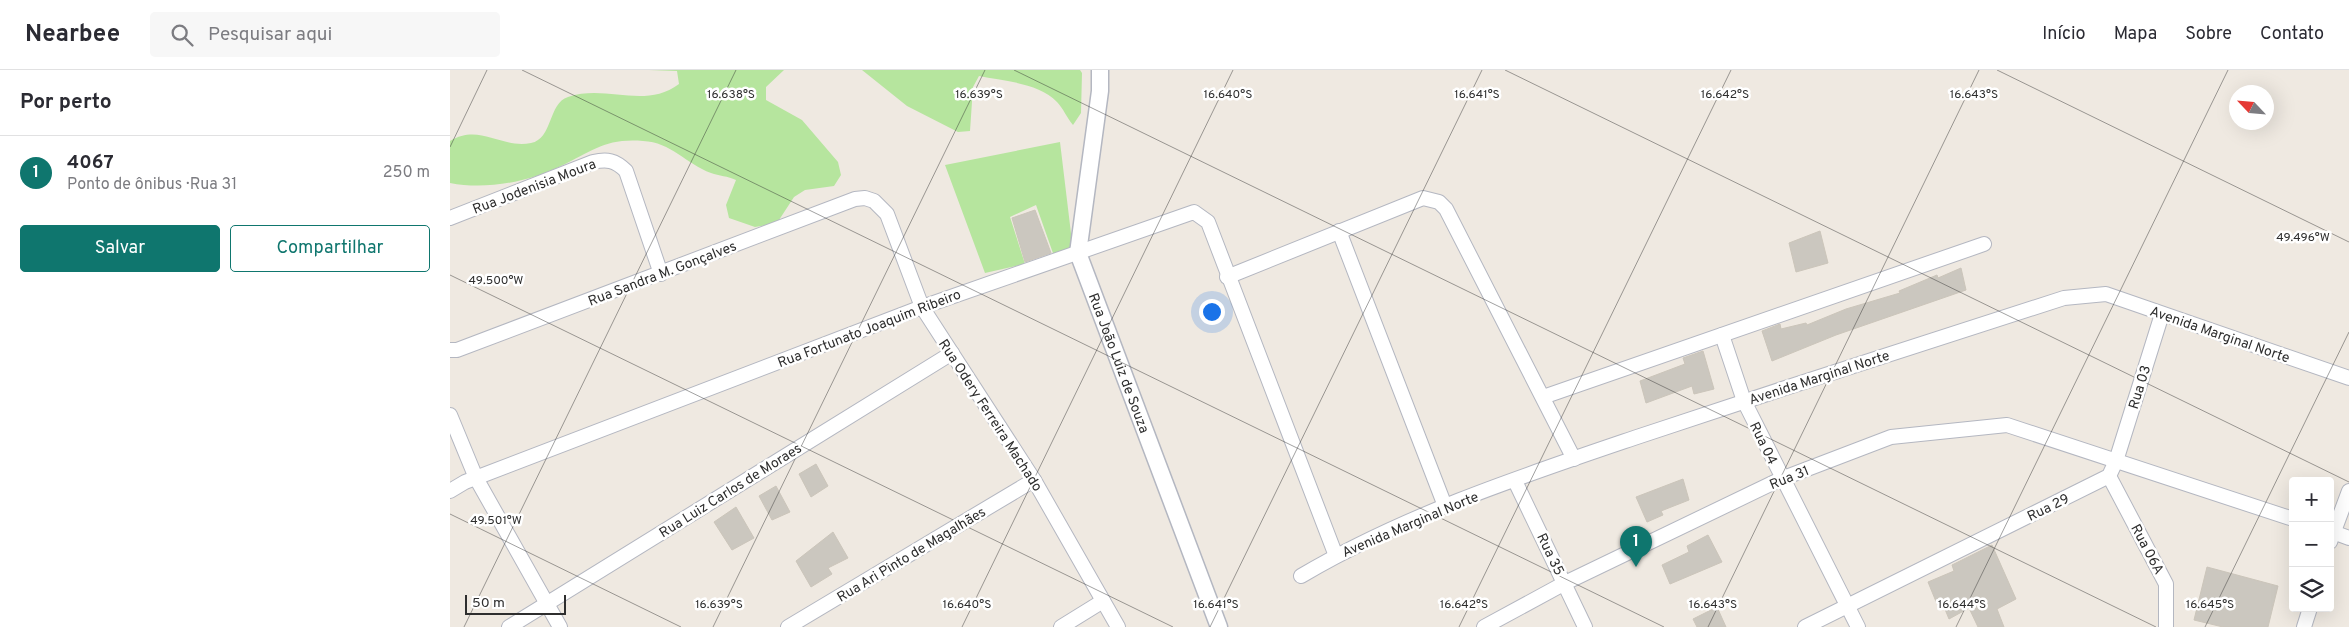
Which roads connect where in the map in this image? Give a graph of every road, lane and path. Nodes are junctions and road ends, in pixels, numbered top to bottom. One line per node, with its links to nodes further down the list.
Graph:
1 (1100, 70): 6 (street, Rua João Luiz de Souza)
2 (874, 201): 7 (street, Rua Sandra M. Gonçalves); 9 (street, Rua Odery Ferreira Machado)
3 (450, 218): 7 (street, Rua Jodenisia Moura)
4 (1339, 232): 8 (street); 15 (street); 28 (street)
5 (1984, 244): 11 (street)
6 (1078, 253): 8 (street, Rua Fortunato Joaquim Ribeiro); 9 (street, Rua Fortunato Joaquim Ribeiro); 45 (street, Rua João Luiz de Souza)
7 (661, 274): 12 (street, Rua Sandra M. Gonçalves)
8 (1227, 277): 33 (street)
9 (922, 307): 13 (street, Rua Odery Ferreira Machado); 22 (street, Rua Fortunato Joaquim Ribeiro)
10 (2162, 314): 14 (street, Avenida Marginal Norte); 16 (street, Avenida Marginal Norte); 19 (street, Rua 03)
11 (1722, 335): 15 (street); 16 (street, Rua 04)
12 (450, 350)
13 (952, 353): 23 (street, Rua Odery Ferreira Machado); 37 (street, Rua Luiz Carlos de Moraes)
14 (2349, 378)
15 (1542, 397): 18 (street)
16 (1744, 401): 18 (street, Avenida Marginal Norte); 21 (street, Rua 04)
17 (450, 415): 22 (street)
18 (1574, 459): 25 (street, Avenida Marginal Norte)
19 (2116, 461): 20 (street); 21 (street, Rua 31); 29 (street)
20 (2109, 476): 38 (street, Rua 29); 50 (street, Rua 06A)
21 (1781, 479): 35 (street, Rua 31); 38 (street, Rua 04)
22 (471, 480): 24 (street); 26 (street); 37 (street)
23 (1034, 480): 36 (street, Rua Odery Ferreira Machado); 42 (street, Rua Ari Pinto de Magalhães)
24 (450, 481)
25 (1515, 481): 28 (street, Avenida Marginal Norte); 35 (street, Rua 35)
26 (450, 491)
27 (2349, 491): 30 (street)
28 (1445, 506): 33 (street, Avenida Marginal Norte)
29 (2289, 518)
30 (2334, 528)
31 (2334, 536): 32 (street)
32 (2349, 538)
33 (1336, 556): 34 (street, Avenida Marginal Norte)
34 (1301, 576)
35 (1565, 583): 46 (street, Rua 31); 47 (street, Rua 35)
36 (1103, 601): 43 (street); 44 (street, Rua Odery Ferreira Machado)
37 (547, 604): 40 (street, Rua Luiz Carlos de Moraes); 41 (street)
38 (1846, 605): 48 (street, Rua 29); 49 (street, Rua 04)
39 (2309, 612): 51 (street)
40 (508, 627)
41 (560, 627)
42 (788, 627)
43 (1061, 627)
44 (1118, 627)
45 (1219, 627)
46 (1484, 627)
47 (1585, 627)
48 (1805, 627)
49 (1858, 627)
50 (2166, 627)
51 (2304, 627)

